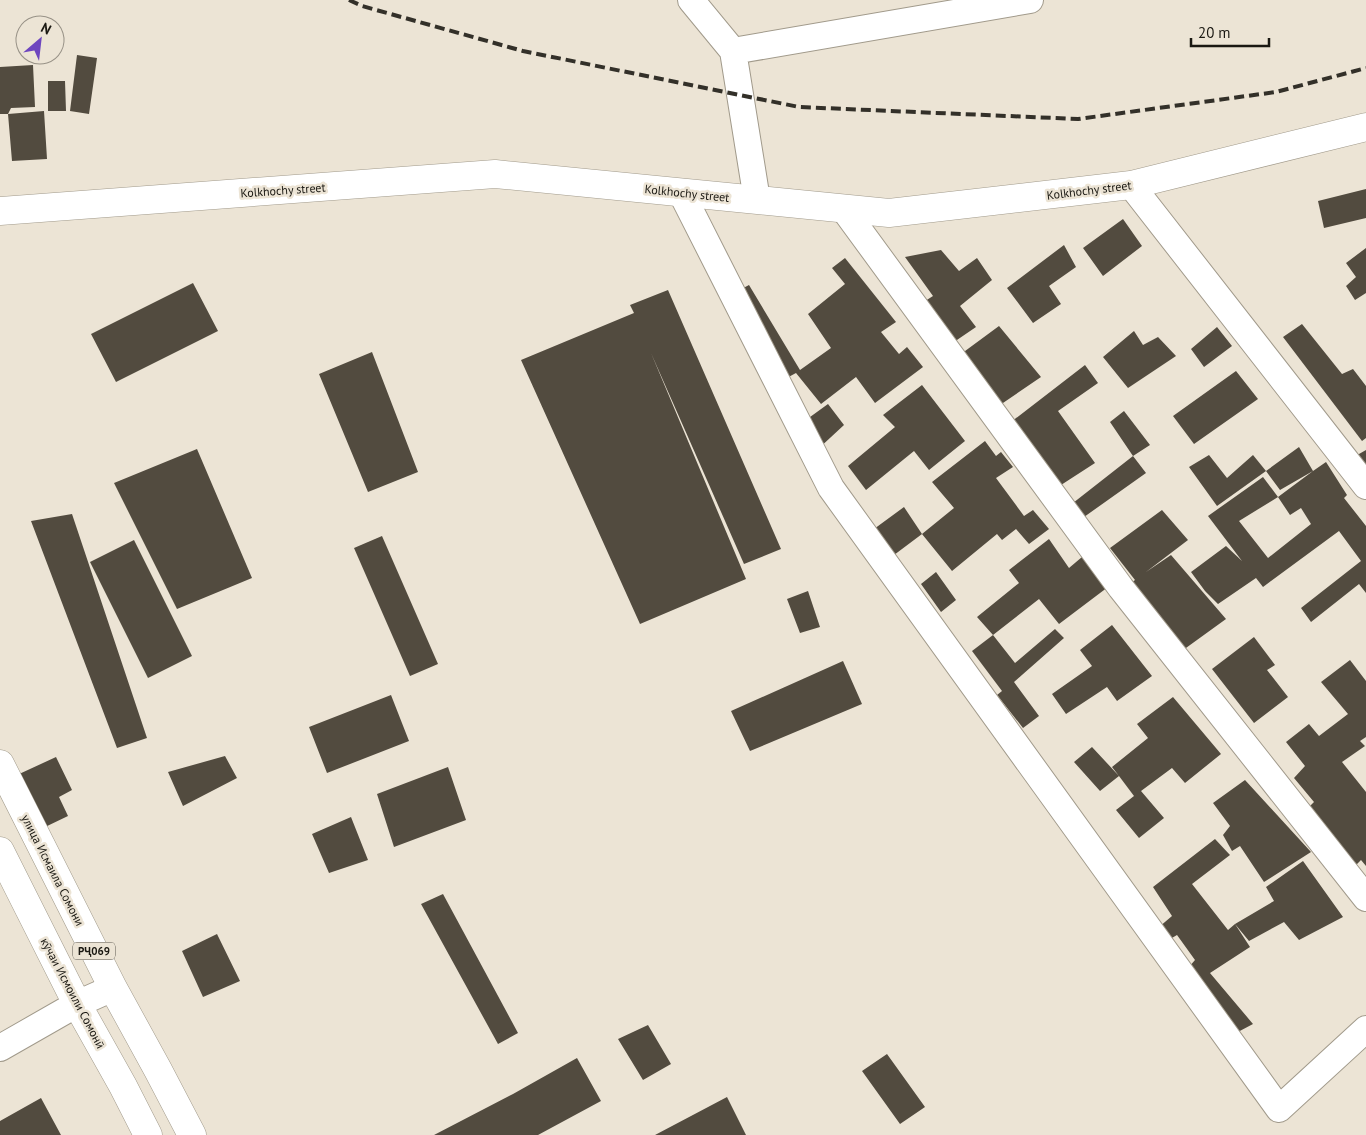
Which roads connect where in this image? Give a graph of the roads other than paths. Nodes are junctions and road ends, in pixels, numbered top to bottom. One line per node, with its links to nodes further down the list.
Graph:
1 (691, 0): 3 (street)
2 (1030, 0): 3 (street)
3 (733, 51): 7 (street)
4 (1366, 128): 5 (main road, Kolkhochy street)
5 (1131, 185): 8 (main road, Kolkhochy street); 10 (street)
6 (681, 192): 7 (main road, Kolkhochy street); 9 (main road, Kolkhochy street); 16 (street)
7 (757, 200): 8 (main road, Kolkhochy street)
8 (843, 208): 13 (street)
9 (0, 211)
10 (1366, 486)
11 (0, 764): 14 (main road, улица Исмаила Сомони / РҶ069)
12 (0, 851): 15 (main road, кӯчаи Исмоили Сомонӣ / РҶ069)
13 (1366, 898)
14 (112, 988): 15 (street); 19 (main road, улица Исмаила Сомони / РҶ069)
15 (77, 1004): 17 (street); 18 (main road, кӯчаи Исмоили Сомонӣ / РҶ069)
16 (1366, 1029)
17 (0, 1048)
18 (148, 1135)
19 (192, 1135)

